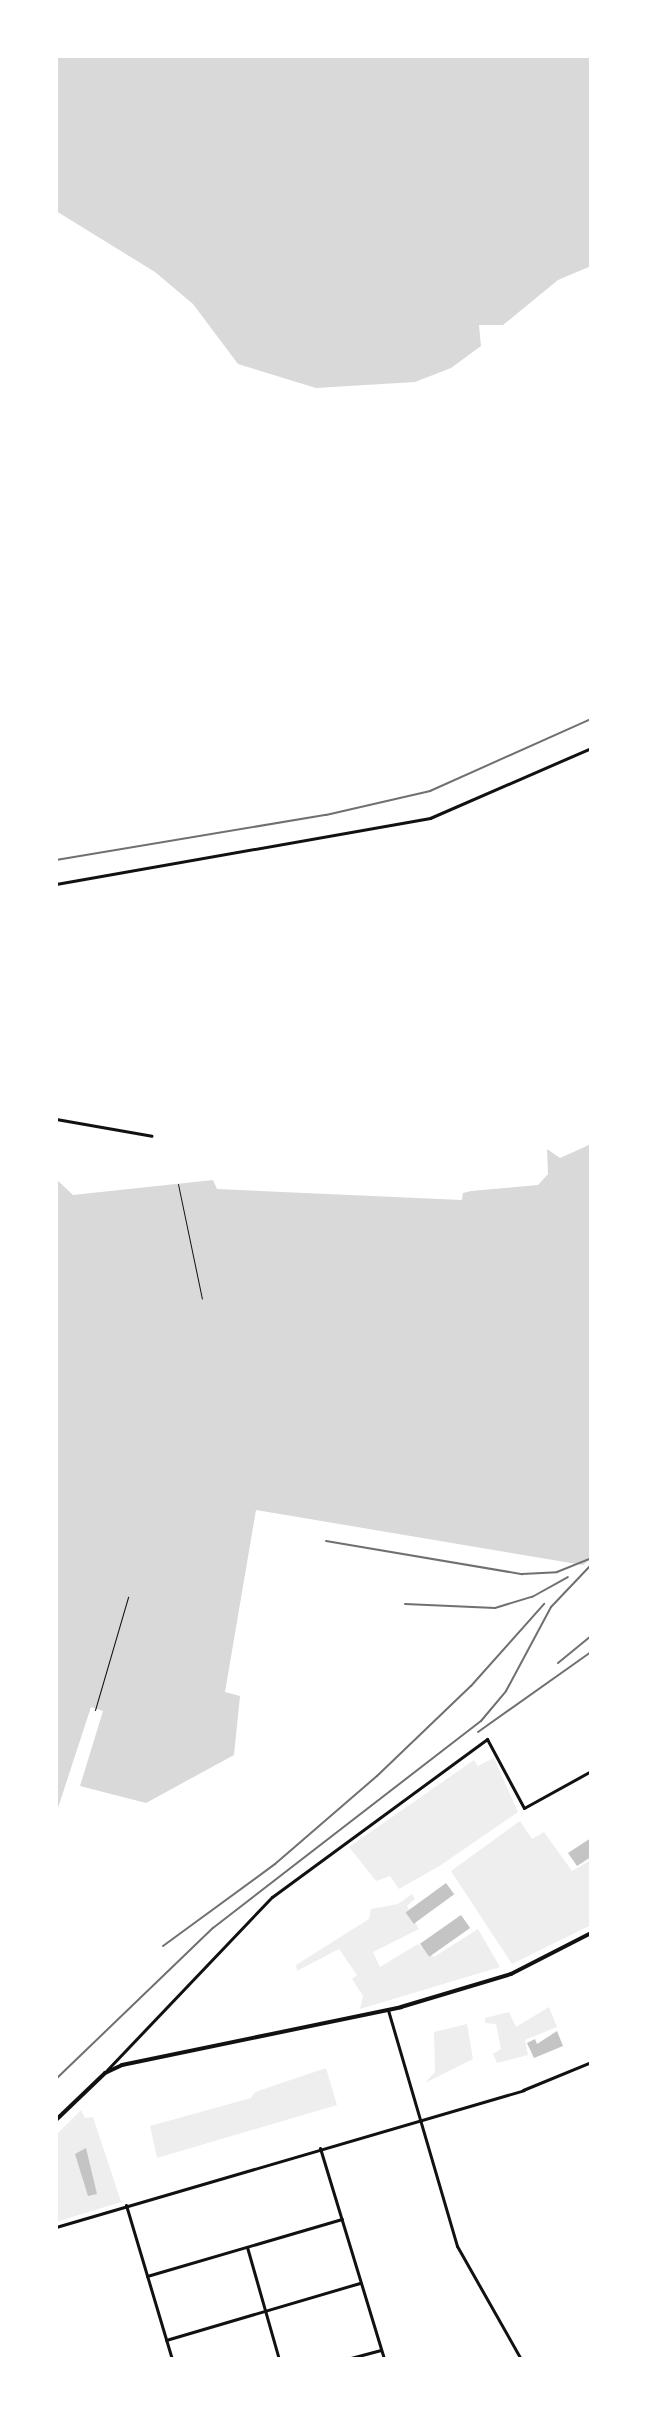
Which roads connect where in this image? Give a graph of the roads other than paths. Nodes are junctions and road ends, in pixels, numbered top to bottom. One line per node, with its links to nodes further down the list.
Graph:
1 (591, 748): 2 (street)
2 (56, 884)
3 (56, 1119): 4 (street)
4 (152, 1136)
5 (591, 1771): 9 (street)
6 (591, 1933): 7 (main road)
7 (388, 2010): 9 (main road); 10 (street)
8 (591, 2062): 10 (street)
9 (105, 2073): 11 (main road)
10 (419, 2119): 12 (street); 26 (street)
11 (56, 2120)
12 (320, 2148): 13 (street); 14 (street)
13 (126, 2204): 15 (street); 17 (street)
14 (342, 2219): 16 (street); 18 (street)
15 (56, 2227)
16 (247, 2247): 17 (street); 19 (street)
17 (147, 2276): 20 (street)
18 (360, 2283): 19 (street); 21 (street)
19 (265, 2311): 20 (street); 23 (street)
20 (166, 2340): 22 (street)
21 (381, 2350): 24 (street); 25 (street)
22 (172, 2359)
23 (279, 2359)
24 (347, 2359)
25 (384, 2359)
26 (521, 2359)

